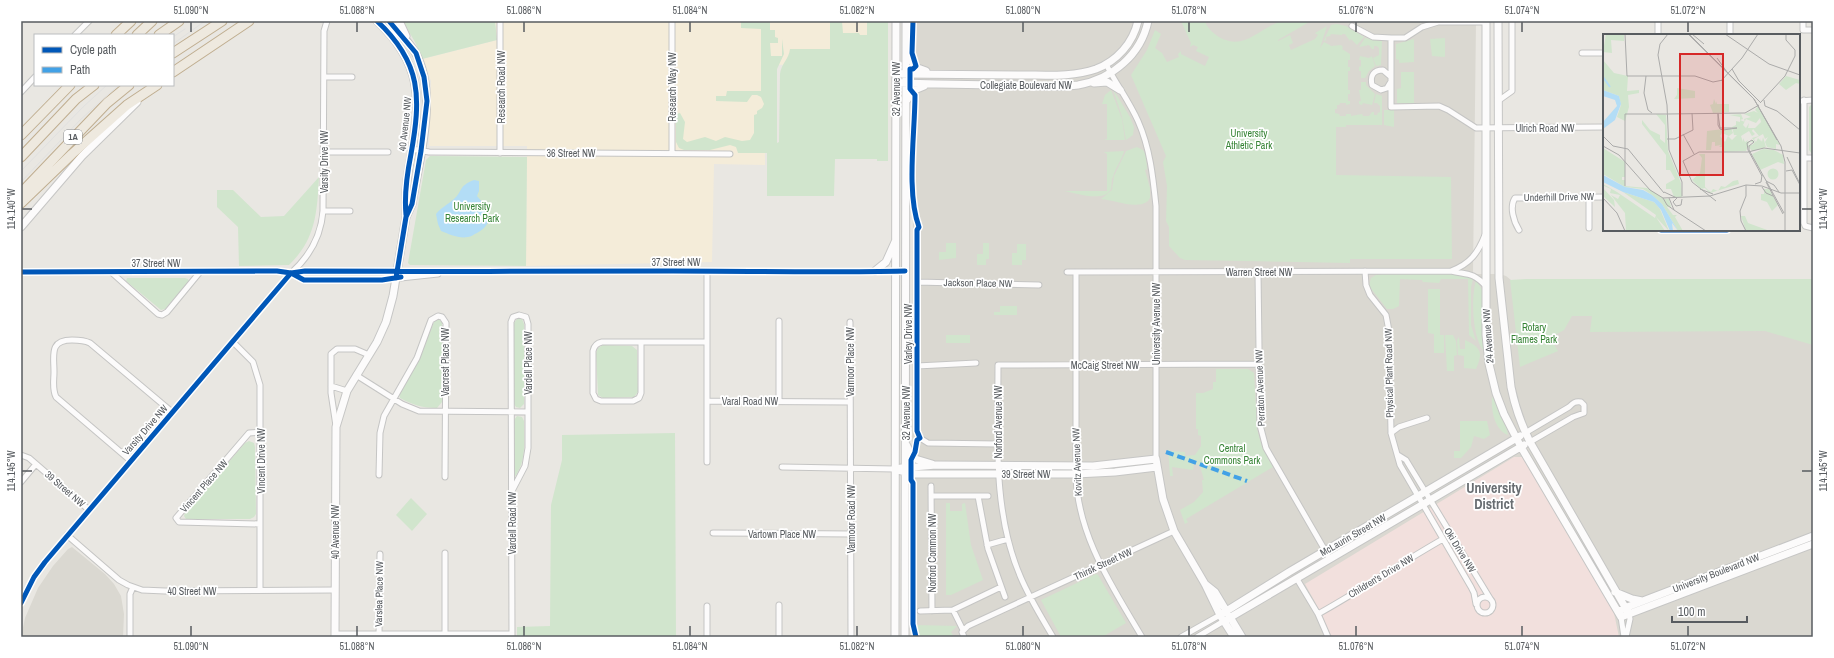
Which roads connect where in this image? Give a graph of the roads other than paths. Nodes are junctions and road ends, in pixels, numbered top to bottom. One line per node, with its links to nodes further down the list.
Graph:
1 (89, 21): 25 (street)
2 (131, 21): 26 (highway)
3 (152, 21): 27 (highway)
4 (179, 21): 28 (highway)
5 (222, 21): 34 (highway)
6 (249, 21): 38 (highway)
7 (327, 21): 44 (street, Varsity Drive NW)
8 (389, 21): 32 (street, 40 Avenue NW)
9 (399, 21): 32 (street)
10 (500, 21): 73 (street, Research Road NW)
11 (672, 21): 74 (street, Research Way NW)
12 (896, 21): 40 (street, 32 Avenue NW)
13 (906, 21): 33 (street, 32 Avenue NW)
14 (1138, 21): 37 (street, Collegiate Boulevard NW)
15 (1148, 21): 39 (street, Collegiate Boulevard NW)
16 (1486, 21): 17 (street); 31 (street); 65 (street, 24 Avenue NW)
17 (1498, 21): 62 (street, 24 Avenue NW)
18 (1512, 21): 62 (street)
19 (1658, 21): 29 (street)
20 (1730, 21): 30 (street)
21 (1803, 21): 24 (street)
22 (380, 22): 69 (street, 40 Avenue NW)
23 (1352, 26): 31 (street)
24 (1813, 30)
25 (76, 34)
26 (117, 34)
27 (138, 34)
28 (160, 34)
29 (1658, 34)
30 (1730, 34)
31 (1391, 38): 43 (street)
32 (409, 43): 70 (street, 40 Avenue NW)
33 (906, 48): 41 (street, 32 Avenue NW); 42 (street)
34 (174, 52)
35 (1603, 52): 36 (street)
36 (1582, 53)
37 (1106, 64): 39 (street, University Avenue NW); 42 (street, Collegiate Boulevard NW)
38 (174, 71)
39 (1110, 73): 50 (street, Collegiate Boulevard NW); 57 (street, University Avenue NW)
40 (896, 74): 41 (street, Collegiate Boulevard NW); 48 (street, 32 Avenue NW)
41 (906, 74): 42 (street, Collegiate Boulevard NW); 49 (street, 32 Avenue NW)
42 (940, 74)
43 (1390, 76): 47 (street); 47 (street)
44 (324, 77): 45 (street); 71 (street, Varsity Drive NW)
45 (352, 77)
46 (34, 78): 58 (street)
47 (1391, 82): 65 (street, Ulrich Road NW)
48 (896, 83): 49 (street, Collegiate Boulevard NW); 92 (street, 32 Avenue NW)
49 (906, 83): 51 (street, Collegiate Boulevard NW); 64 (street, 32 Avenue NW)
50 (1084, 83): 51 (street, Collegiate Boulevard NW); 57 (street)
51 (932, 85): 64 (street)
52 (69, 86): 68 (highway)
53 (85, 86): 60 (highway)
54 (93, 86): 60 (highway, 1A)
55 (128, 86): 79 (highway, 1A)
56 (156, 86): 59 (highway)
57 (1120, 90): 104 (street, University Avenue NW)
58 (21, 92)
59 (148, 92): 82 (highway); 86 (street)
60 (76, 100): 76 (highway, 1A)
61 (1813, 100): 63 (street)
62 (1498, 101): 66 (street, 24 Avenue NW)
63 (1802, 101): 77 (street)
64 (906, 104): 95 (street, 32 Avenue NW)
65 (1486, 128): 66 (street, Ulrich Road NW); 91 (street, 24 Avenue NW)
66 (1498, 128): 67 (street, Ulrich Road NW); 138 (street, 24 Avenue NW)
67 (1603, 128)
68 (21, 135)
69 (412, 149): 70 (street, 36 Street NW); 85 (street, 40 Avenue NW)
70 (421, 151): 73 (street, 36 Street NW); 85 (street, 40 Avenue NW)
71 (324, 152): 72 (street); 83 (street, Varsity Drive NW)
72 (388, 152)
73 (500, 153): 74 (street, 36 Street NW)
74 (672, 153): 75 (street, 36 Street NW)
75 (730, 154)
76 (21, 157)
77 (1804, 158): 78 (street); 88 (street)
78 (1813, 158)
79 (21, 193)
80 (1589, 197): 81 (street, Underhill Drive NW); 87 (street); 90 (street, Underhill Drive NW)
81 (1603, 197)
82 (21, 203)
83 (324, 211): 84 (street); 106 (street, Varsity Drive NW)
84 (350, 211)
85 (406, 216): 107 (street, 40 Avenue NW)
86 (21, 227)
87 (1589, 228)
88 (1813, 228)
89 (917, 230): 108 (street, Varley Drive NW)
90 (1519, 230)
91 (1486, 232): 97 (street, Warren Street NW); 110 (street, 24 Avenue NW)
92 (897, 238): 93 (street); 94 (street, 32 Avenue NW)
93 (875, 271): 94 (street, 37 Street NW); 101 (street, 37 Street NW)
94 (896, 271): 95 (street, 37 Street NW); 154 (street, 32 Avenue NW)
95 (905, 271): 141 (street, 32 Avenue NW)
96 (1365, 271): 97 (street, Warren Street NW); 105 (street, Warren Street NW); 137 (street, Physical Plant Road NW)
97 (1451, 271): 110 (street, Warren Street NW)
98 (21, 272): 99 (street, 37 Street NW)
99 (111, 272): 100 (street, 37 Street NW); 100 (street)
100 (200, 272): 106 (street, 37 Street NW)
101 (707, 272): 107 (street, 37 Street NW); 115 (street, Varal Road NW)
102 (1067, 272): 103 (street, Warren Street NW)
103 (1076, 272): 104 (street, Warren Street NW); 120 (street, Kovitz Avenue NW)
104 (1156, 272): 105 (street, Warren Street NW); 121 (street, University Avenue NW)
105 (1258, 272): 118 (street, Perraton Avenue NW)
106 (291, 273): 107 (street, 37 Street NW); 107 (street, 37 Street NW); 113 (street, Varsity Drive NW)
107 (396, 274): 116 (street, 40 Avenue NW)
108 (917, 282): 109 (street, Jackson Place NW); 122 (street, Varley Drive NW)
109 (1039, 285)
110 (1486, 286): 139 (street, 24 Avenue NW)
111 (779, 321): 128 (street)
112 (850, 322): 129 (street, Varmoor Place NW)
113 (233, 342): 130 (street, Varsity Drive NW); 136 (street, Vincent Drive NW)
114 (641, 342): 114 (street); 115 (street)
115 (707, 342): 127 (street, Varal Road NW)
116 (369, 355): 123 (street, 40 Avenue NW); 124 (street, 40 Avenue NW)
117 (976, 363): 122 (street)
118 (1259, 364): 121 (street, McCaig Street NW); 181 (street, Perraton Avenue NW)
119 (998, 365): 120 (street, McCaig Street NW); 142 (street, Norford Avenue NW)
120 (1076, 365): 121 (street, McCaig Street NW); 151 (street, Kovitz Avenue NW)
121 (1156, 365): 148 (street, University Avenue NW)
122 (917, 366): 142 (street, Varley Drive NW)
123 (356, 375): 125 (street, 40 Avenue NW); 126 (street)
124 (331, 386): 125 (street); 135 (street, 40 Avenue NW)
125 (347, 391): 135 (street, 40 Avenue NW)
126 (393, 398): 131 (street); 131 (street, Varcrest Place NW); 158 (street)
127 (707, 401): 128 (street, Varal Road NW); 147 (street)
128 (779, 401): 129 (street, Varal Road NW)
129 (850, 402): 152 (street, Varmoor Road NW)
130 (172, 412): 146 (street, Varsity Drive NW); 146 (street)
131 (445, 412): 132 (street); 159 (street)
132 (511, 412): 133 (street); 133 (street, Vardell Place NW); 162 (street, Vardell Road NW)
133 (528, 412): 162 (street, Vardell Place NW)
134 (1427, 418): 137 (street)
135 (336, 427): 190 (street, 40 Avenue NW)
136 (261, 432): 171 (street, Vincent Drive NW); 171 (street, Vincent Place NW)
137 (1391, 433): 145 (street, Physical Plant Road NW)
138 (1525, 433): 139 (street, McLaurin Street NW); 140 (street, 24 Avenue NW); 140 (street)
139 (1516, 438): 143 (street, 24 Avenue NW); 163 (street, McLaurin Street NW)
140 (1530, 442): 143 (street, McLaurin Street NW); 192 (street, 24 Avenue NW)
141 (906, 443): 150 (street); 155 (street, 32 Avenue NW)
142 (998, 444): 156 (street, Norford Avenue NW)
143 (1521, 447): 168 (street, McLaurin Street NW); 204 (street, 24 Avenue NW)
144 (21, 455): 149 (street, 39 Street NW)
145 (1398, 455): 163 (street, Physical Plant Road NW); 167 (street, Physical Plant Road NW)
146 (131, 461): 170 (street, Varsity Drive NW)
147 (707, 462)
148 (1156, 463): 151 (street, 39 Street NW); 157 (street, 39 Street NW); 172 (street, University Avenue NW)
149 (36, 464): 160 (street); 170 (street, 39 Street NW)
150 (936, 466): 155 (street, 39 Street NW); 156 (street, 39 Street NW)
151 (1076, 466): 156 (street, 39 Street NW); 157 (street, Kovitz Avenue NW)
152 (851, 467): 153 (street, 39 Street NW); 154 (street, 39 Street NW); 174 (street, Varmoor Road NW)
153 (782, 468)
154 (895, 469): 155 (street, 39 Street NW); 216 (street, 32 Avenue NW)
155 (905, 470): 156 (street, 39 Street NW); 217 (street, 32 Avenue NW)
156 (999, 470): 157 (street, 39 Street NW); 177 (street, Norford Avenue NW)
157 (1076, 474): 185 (street, Kovitz Avenue NW)
158 (379, 475)
159 (445, 477)
160 (21, 482)
161 (931, 486): 164 (street, Norford Common NW)
162 (512, 491): 211 (street, Vardell Road NW)
163 (1425, 492): 167 (street, McLaurin Street NW); 168 (street, Oki Drive NW)
164 (932, 496): 165 (street); 203 (street, Norford Common NW)
165 (978, 496): 166 (street); 180 (street)
166 (988, 496)
167 (1418, 497): 169 (street, Oki Drive NW); 181 (street, McLaurin Street NW)
168 (1430, 500): 169 (street, McLaurin Street NW); 195 (street, Oki Drive NW)
169 (1422, 505): 178 (street, Oki Drive NW); 184 (street, McLaurin Street NW)
170 (89, 510): 175 (street, Varsity Drive NW)
171 (260, 524): 189 (street, Vincent Drive NW)
172 (1174, 531): 185 (street, Thirsk Street NW); 206 (street, University Avenue NW)
173 (713, 533): 174 (street, Vartown Place NW)
174 (851, 534): 215 (street, Varmoor Road NW)
175 (67, 535): 187 (street, 40 Street NW); 191 (street, Varsity Drive NW)
176 (1813, 536): 196 (street, University Boulevard NW)
177 (1008, 539): 180 (street); 194 (street, Norford Avenue NW)
178 (1443, 539): 198 (street, Oki Drive NW); 205 (street, Children's Drive NW)
179 (1813, 544): 204 (street, University Boulevard NW)
180 (987, 545): 188 (street)
181 (1326, 551): 184 (street, Perraton Avenue NW); 206 (street, McLaurin Street NW)
182 (445, 553): 210 (street)
183 (380, 554): 209 (street, Varslea Place NW)
184 (1330, 559): 186 (street, McLaurin Street NW)
185 (1100, 565): 194 (street, Thirsk Street NW); 220 (street, Kovitz Avenue NW)
186 (1297, 579): 205 (street); 206 (street, McLaurin Street NW)
187 (133, 587): 189 (street, 40 Street NW); 212 (street)
188 (1001, 587): 193 (street); 201 (street)
189 (260, 590): 190 (street, 40 Street NW)
190 (335, 590): 208 (street, 40 Avenue NW)
191 (23, 591): 197 (street, Varsity Drive NW)
192 (1615, 592): 196 (street); 204 (street, 24 Avenue NW)
193 (1005, 597)
194 (1031, 597): 207 (street, Thirsk Street NW); 219 (street, Norford Avenue NW)
195 (1491, 600): 198 (street); 198 (street)
196 (1644, 601): 204 (street, University Boulevard NW)
197 (21, 604)
198 (1476, 604)
199 (707, 606): 213 (street)
200 (779, 606): 214 (street)
201 (953, 610): 203 (street); 207 (street)
202 (920, 611): 203 (street)
203 (932, 611)
204 (1623, 612): 226 (street); 226 (street)
205 (1318, 614): 225 (street)
206 (1225, 616): 221 (street, McLaurin Street NW); 222 (street, McLaurin Street NW); 223 (street, University Avenue NW); 224 (street, University Avenue NW)
207 (963, 630): 218 (street)
208 (335, 636): 209 (street)
209 (379, 636): 210 (street)
210 (445, 636): 211 (street)
211 (512, 636)
212 (130, 637)
213 (707, 637)
214 (778, 637)
215 (851, 637)
216 (895, 637)
217 (905, 637)
218 (964, 637)
219 (1053, 637)
220 (1142, 637)
221 (1181, 637)
222 (1197, 637)
223 (1234, 637)
224 (1242, 637)
225 (1328, 637)
226 (1625, 637)

